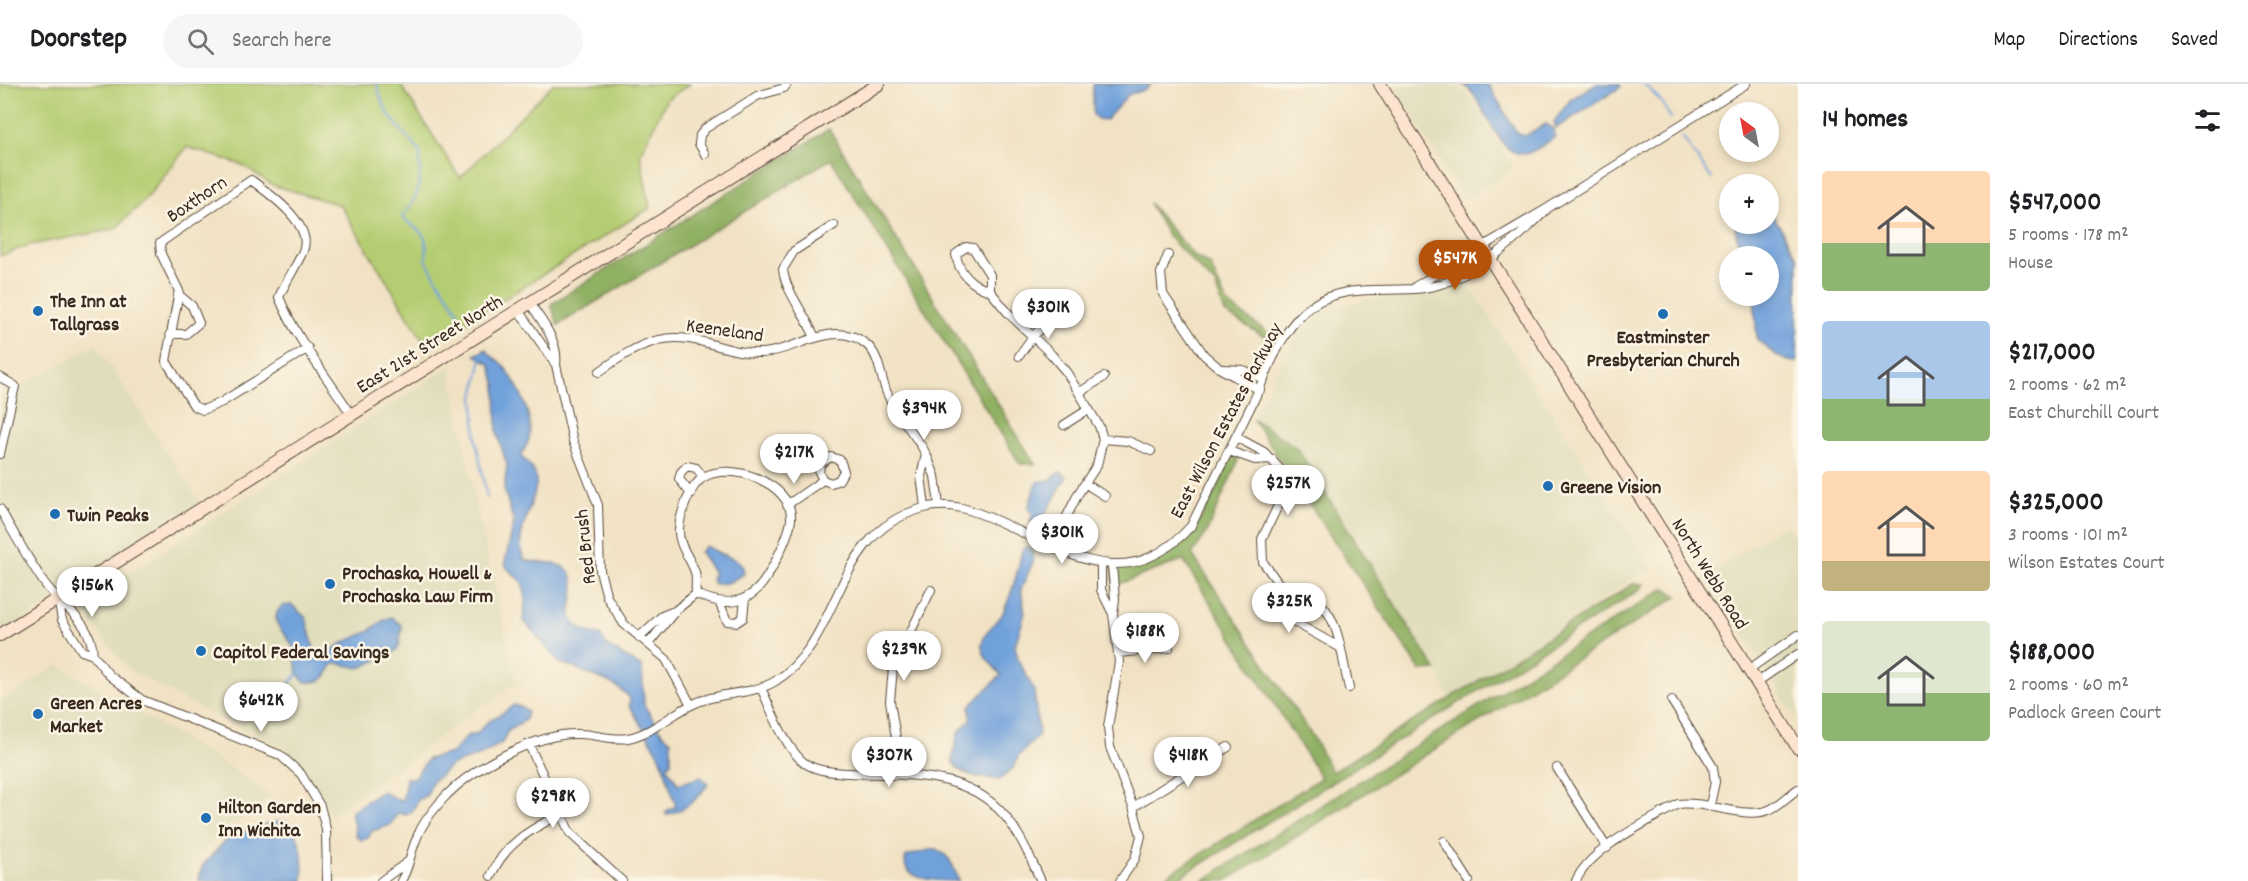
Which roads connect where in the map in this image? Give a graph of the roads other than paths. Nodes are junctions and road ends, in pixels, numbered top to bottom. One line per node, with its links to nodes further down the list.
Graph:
1 (787, 84): 5 (street)
2 (879, 84): 14 (main road, East 21st Street North)
3 (1380, 84): 8 (main road, North Webb Road)
4 (1746, 84): 6 (street)
5 (705, 154)
6 (1548, 208): 8 (street, East Wilson Estates Parkway); 10 (street, East Wilson Estates Parkway)
7 (834, 225): 19 (street)
8 (1482, 247): 10 (main road, North Webb Road); 11 (street, East Wilson Estates Parkway)
9 (1168, 255): 23 (street)
10 (1490, 259): 11 (street, East Wilson Estates Parkway); 69 (main road, North Webb Road)
11 (1410, 289): 27 (street, East Wilson Estates Parkway)
12 (990, 291): 12 (street); 18 (street)
13 (178, 294): 17 (street); 17 (street); 20 (street, Boxthorn)
14 (530, 303): 15 (main road, East 21st Street North); 22 (street, Red Brush)
15 (518, 310): 22 (street, Red Brush); 31 (main road, East 21st Street North)
16 (1059, 311): 18 (street)
17 (170, 334): 20 (street)
18 (1033, 336): 21 (street); 29 (street)
19 (815, 338): 24 (street, Keeneland); 38 (street, Keeneland)
20 (308, 348): 31 (street)
21 (1019, 356)
22 (556, 365): 62 (street, Red Brush)
23 (1219, 368): 27 (street); 28 (street)
24 (599, 372)
25 (0, 377): 37 (street)
26 (1104, 377): 29 (street)
27 (1264, 379): 28 (street, East Wilson Estates Parkway)
28 (1260, 390): 33 (street, East Wilson Estates Parkway)
29 (1080, 392): 30 (street)
30 (1089, 409): 32 (street); 34 (street)
31 (351, 414): 55 (main road, East 21st Street North)
32 (1064, 425)
33 (1236, 437): 36 (street, East Wilson Estates Parkway); 39 (street)
34 (1103, 439): 35 (street); 42 (street)
35 (1151, 451)
36 (1229, 451): 39 (street); 51 (street, East Wilson Estates Parkway)
37 (0, 454)
38 (926, 454): 46 (street, Keeneland); 47 (street)
39 (1272, 459): 52 (street)
40 (704, 477): 43 (street); 43 (street); 45 (street)
41 (823, 480): 45 (street)
42 (1086, 484): 44 (street); 49 (street)
43 (691, 494): 54 (street)
44 (1105, 496)
45 (787, 505): 56 (street)
46 (939, 505): 47 (street, East Wilson Estates Parkway); 49 (street, East Wilson Estates Parkway)
47 (925, 507): 71 (street, East Wilson Estates Parkway)
48 (0, 508): 55 (street)
49 (1052, 546): 50 (street, East Wilson Estates Parkway)
50 (1101, 564): 51 (street, East Wilson Estates Parkway); 59 (street)
51 (1112, 566): 59 (street)
52 (1281, 587): 64 (street); 64 (street)
53 (931, 590): 79 (street)
54 (696, 594): 57 (street); 58 (street)
55 (58, 598): 60 (main road, East 21st Street North); 68 (street); 68 (street)
56 (745, 598): 57 (street); 57 (street)
57 (720, 604)
58 (676, 610): 62 (street); 63 (street)
59 (1113, 614): 66 (street)
60 (0, 634)
61 (1798, 634): 69 (street)
62 (639, 637): 63 (street, Red Brush)
63 (648, 644): 74 (street, Red Brush)
64 (1339, 647): 72 (street)
65 (1169, 648): 66 (street)
66 (1118, 653): 82 (street)
67 (1798, 654): 70 (street)
68 (93, 655): 88 (street)
69 (1748, 670): 70 (main road, North Webb Road)
70 (1757, 682): 77 (main road, North Webb Road)
71 (761, 688): 74 (street, East Wilson Estates Parkway); 79 (street)
72 (1349, 688)
73 (1672, 700): 81 (street)
74 (691, 705): 75 (street, East Wilson Estates Parkway)
75 (529, 746): 83 (street); 86 (street, East Wilson Estates Parkway)
76 (1228, 747): 82 (street)
77 (1798, 747)
78 (1557, 768): 85 (street)
79 (892, 775): 92 (street)
80 (1798, 789): 81 (street)
81 (1710, 806): 85 (street)
82 (1134, 807): 93 (street)
83 (561, 814): 87 (street); 91 (street)
84 (1444, 841): 94 (street)
85 (1607, 848): 95 (street)
86 (409, 861): 89 (street); 90 (street, East Wilson Estates Parkway)
87 (491, 876)
88 (327, 881)
89 (381, 881)
90 (401, 881)
91 (622, 881)
92 (1041, 881)
93 (1120, 881)
94 (1469, 881)
95 (1576, 881)

